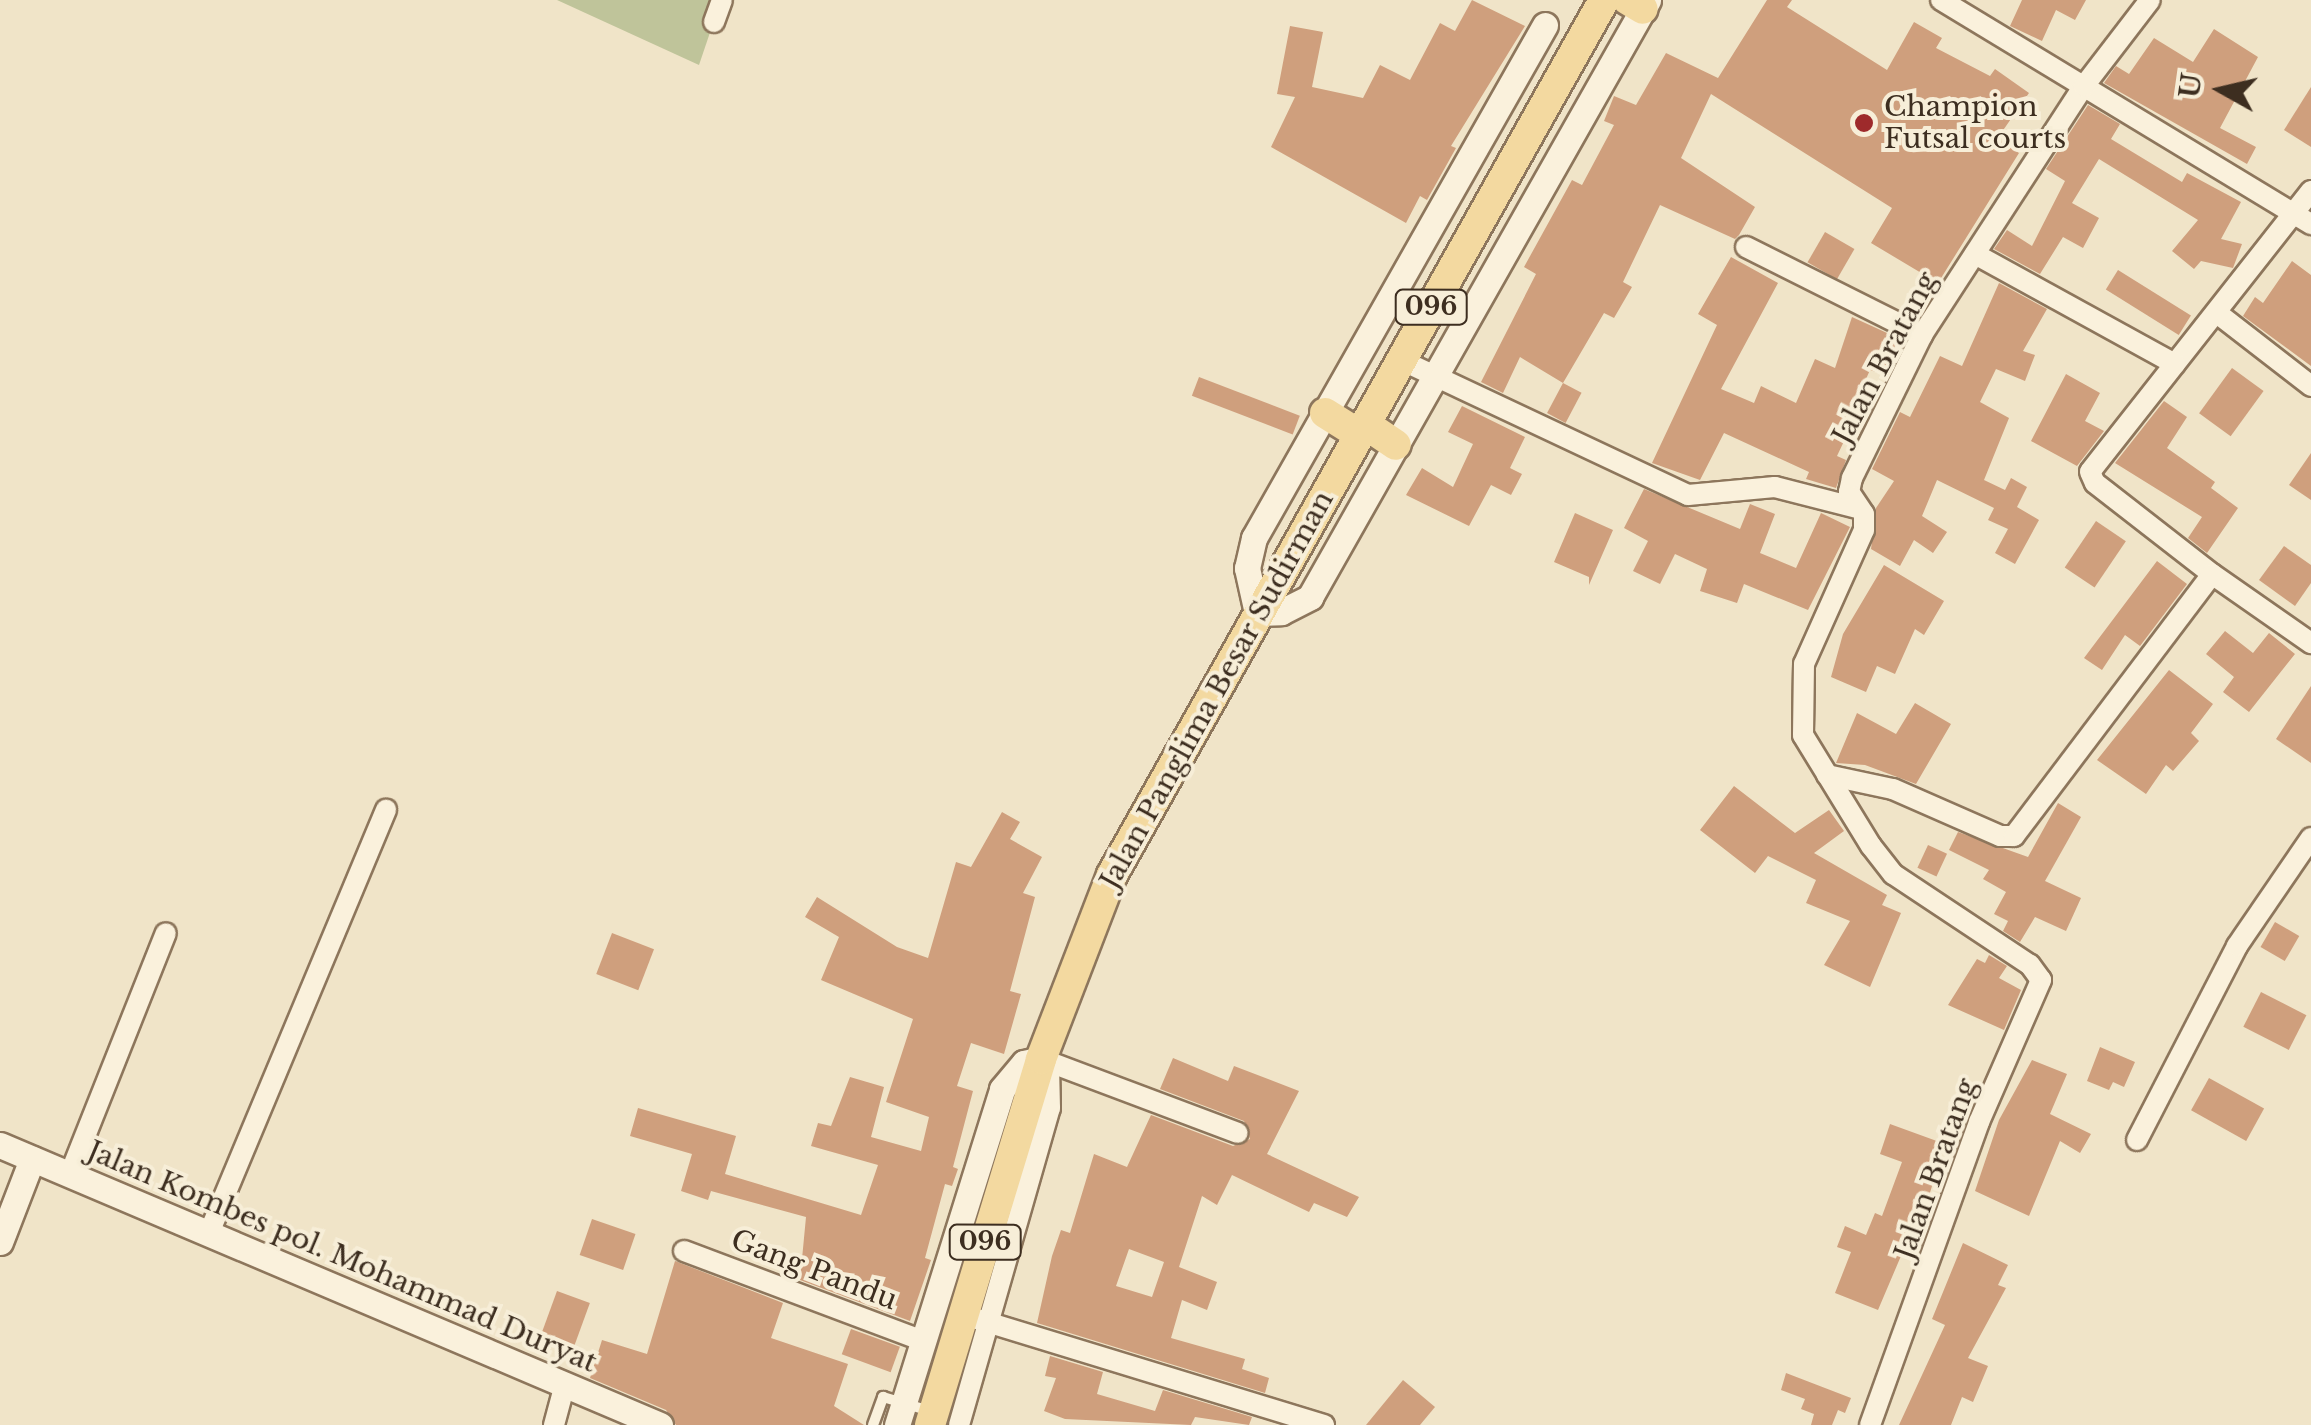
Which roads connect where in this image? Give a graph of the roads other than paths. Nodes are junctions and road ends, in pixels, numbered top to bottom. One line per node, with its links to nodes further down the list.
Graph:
1 (722, 0): 6 (street)
2 (1604, 0): 15 (main road, Jalan Panglima Besar Sudirman / 096)
3 (1941, 0): 8 (street)
4 (2150, 0): 8 (street, Jalan Bratang)
5 (1640, 3): 17 (street)
6 (714, 22)
7 (1545, 25): 19 (street)
8 (2084, 86): 10 (street); 12 (street, Jalan Bratang)
9 (2311, 192): 10 (street)
10 (2302, 219): 13 (street)
11 (1746, 246): 14 (street)
12 (1975, 254): 14 (street, Jalan Bratang); 16 (street)
13 (2217, 314): 16 (street); 18 (street)
14 (1922, 335): 22 (street, Jalan Bratang)
15 (1401, 360): 17 (street); 20 (main road, Jalan Panglima Besar Sudirman / 096)
16 (2175, 364): 23 (street)
17 (1436, 377): 21 (street); 22 (street)
18 (2311, 386)
19 (1325, 413): 20 (main road); 24 (street)
20 (1362, 429): 21 (main road); 24 (main road, Jalan Panglima Besar Sudirman / 096)
21 (1396, 446): 24 (street)
22 (1857, 508): 26 (street, Jalan Bratang)
23 (2212, 574): 25 (street); 26 (street)
24 (1256, 613): 30 (main road, Jalan Panglima Besar Sudirman / 096)
25 (2311, 643)
26 (1827, 775): 49 (street, Jalan Bratang)
27 (386, 809): 37 (street)
28 (2311, 838): 32 (street)
29 (166, 933): 35 (street)
30 (1040, 1059): 31 (street); 36 (main road, Jalan Panglima Besar Sudirman / 096); 40 (street)
31 (1238, 1133)
32 (2137, 1140)
33 (0, 1146): 34 (street, Jalan Kombes pol. Mohammad Duryat)
34 (32, 1159): 35 (street, Jalan Kombes pol. Mohammad Duryat); 38 (street)
35 (70, 1174): 37 (street, Jalan Kombes pol. Mohammad Duryat)
36 (980, 1207): 40 (main road, Jalan Panglima Besar Sudirman / 096); 41 (street)
37 (209, 1233): 42 (street, Jalan Kombes pol. Mohammad Duryat)
38 (0, 1242)
39 (684, 1250): 41 (street, Gang Pandu)
40 (977, 1319): 44 (main road, Jalan Panglima Besar Sudirman / 096); 48 (street)
41 (923, 1341): 43 (street)
42 (565, 1384): 45 (street); 46 (street, Jalan Kombes pol. Mohammad Duryat)
43 (900, 1414): 44 (lane); 47 (lane)
44 (941, 1421)
45 (554, 1425)
46 (660, 1425)
47 (873, 1425)
48 (1324, 1425)
49 (1870, 1425)

